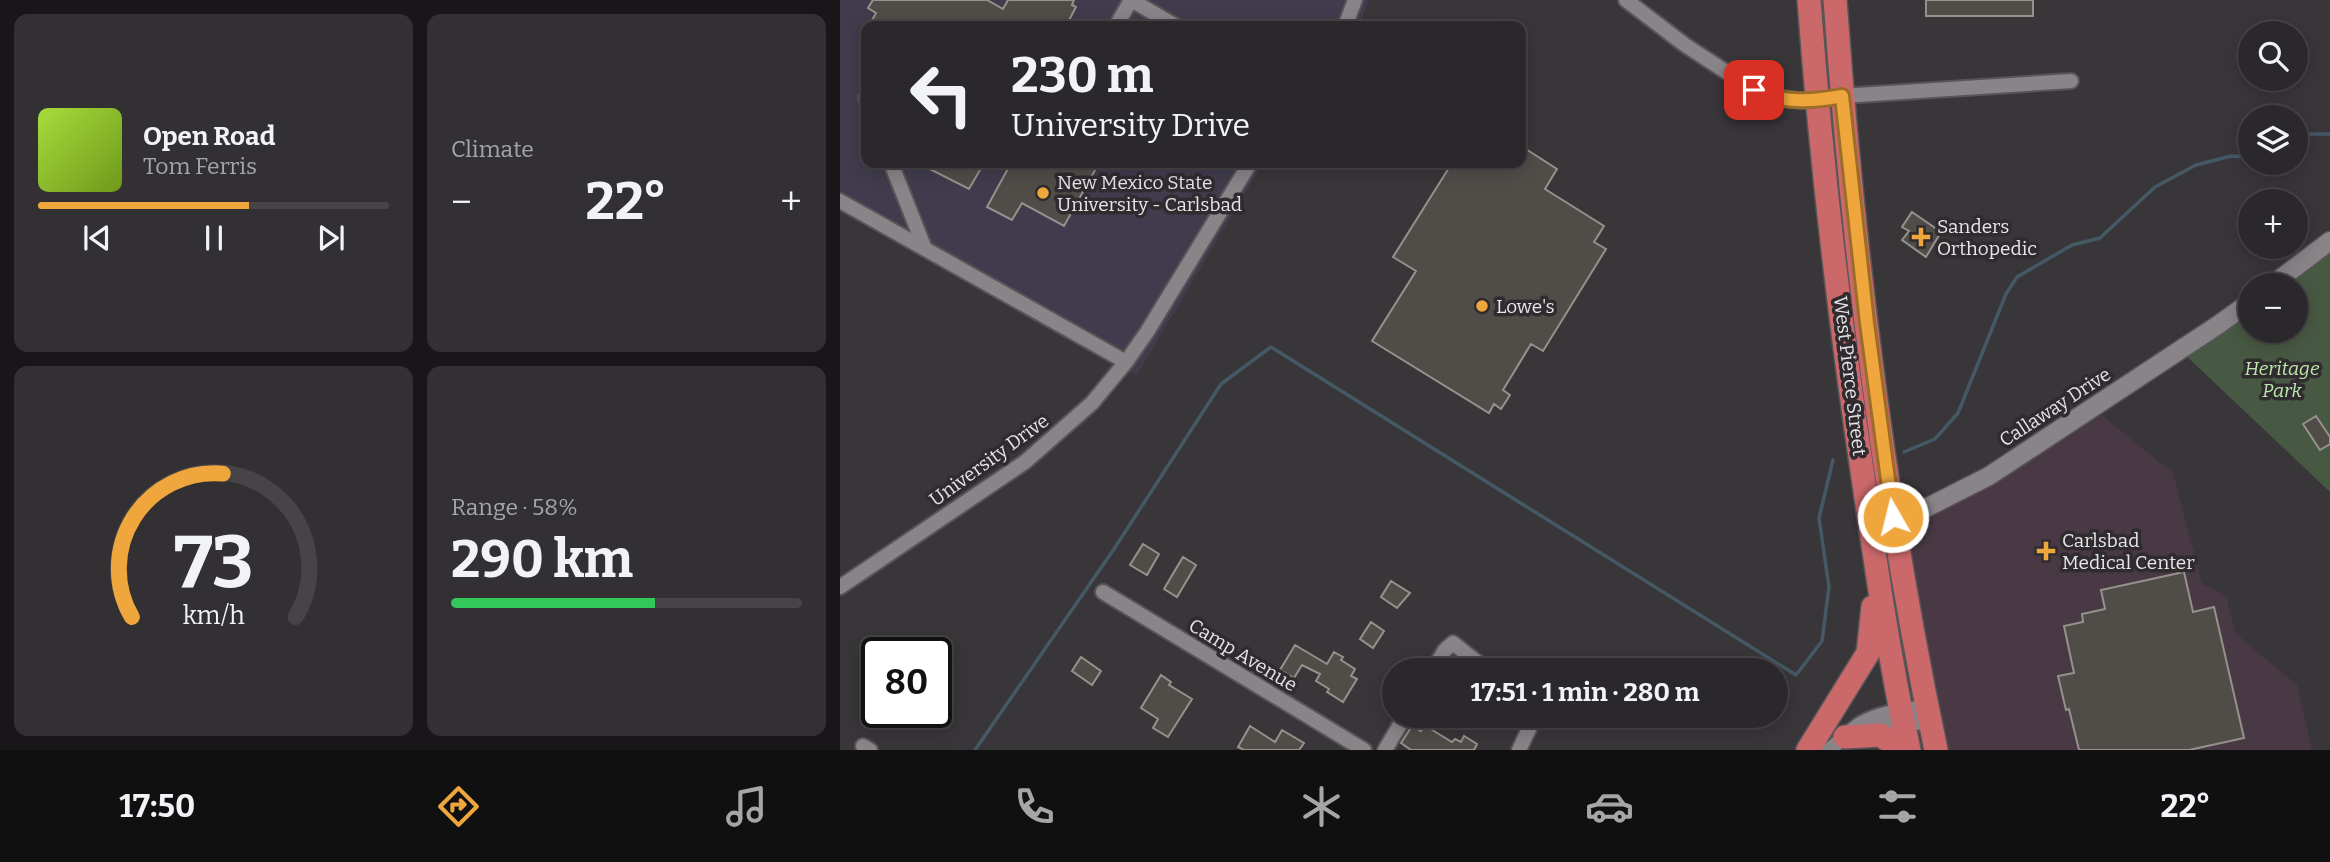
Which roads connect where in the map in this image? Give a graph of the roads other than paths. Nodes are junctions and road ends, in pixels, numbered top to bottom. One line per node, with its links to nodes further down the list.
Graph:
1 (1131, 0): 6 (street); 7 (street)
2 (1355, 0): 8 (street)
3 (1626, 0): 11 (street)
4 (1810, 0): 11 (highway, West Pierce Street)
5 (1835, 0): 10 (highway, West Pierce Street)
6 (1119, 21)
7 (1165, 21)
8 (1347, 21)
9 (2071, 81): 10 (street)
10 (1842, 96): 11 (street); 20 (highway, West Pierce Street)
11 (1816, 101): 21 (highway, West Pierce Street)
12 (893, 168): 16 (street)
13 (1247, 168): 19 (street, University Drive)
14 (840, 201): 16 (street)
15 (2330, 241): 17 (street)
16 (925, 249): 19 (street)
17 (2288, 273)
18 (2238, 311): 20 (street, Callaway Drive)
19 (1126, 362): 23 (street, University Drive)
20 (1893, 517): 21 (street, Callaway Drive); 27 (highway, West Pierce Street)
21 (1869, 520): 22 (highway, West Pierce Street)
22 (1877, 576): 28 (highway, West Pierce Street); 35 (highway)
23 (840, 587)
24 (1103, 592): 32 (street, Camp Avenue)
25 (1440, 658): 26 (street)
26 (1471, 658)
27 (1929, 714): 28 (street); 38 (highway, West Pierce Street)
28 (1902, 717): 31 (street); 37 (highway, West Pierce Street)
29 (1398, 728): 33 (street)
30 (1529, 728): 34 (street)
31 (1837, 744): 36 (highway)
32 (1364, 750)
33 (1385, 750)
34 (1519, 750)
35 (1808, 750)
36 (1901, 750)
37 (1909, 750)
38 (1936, 750)

